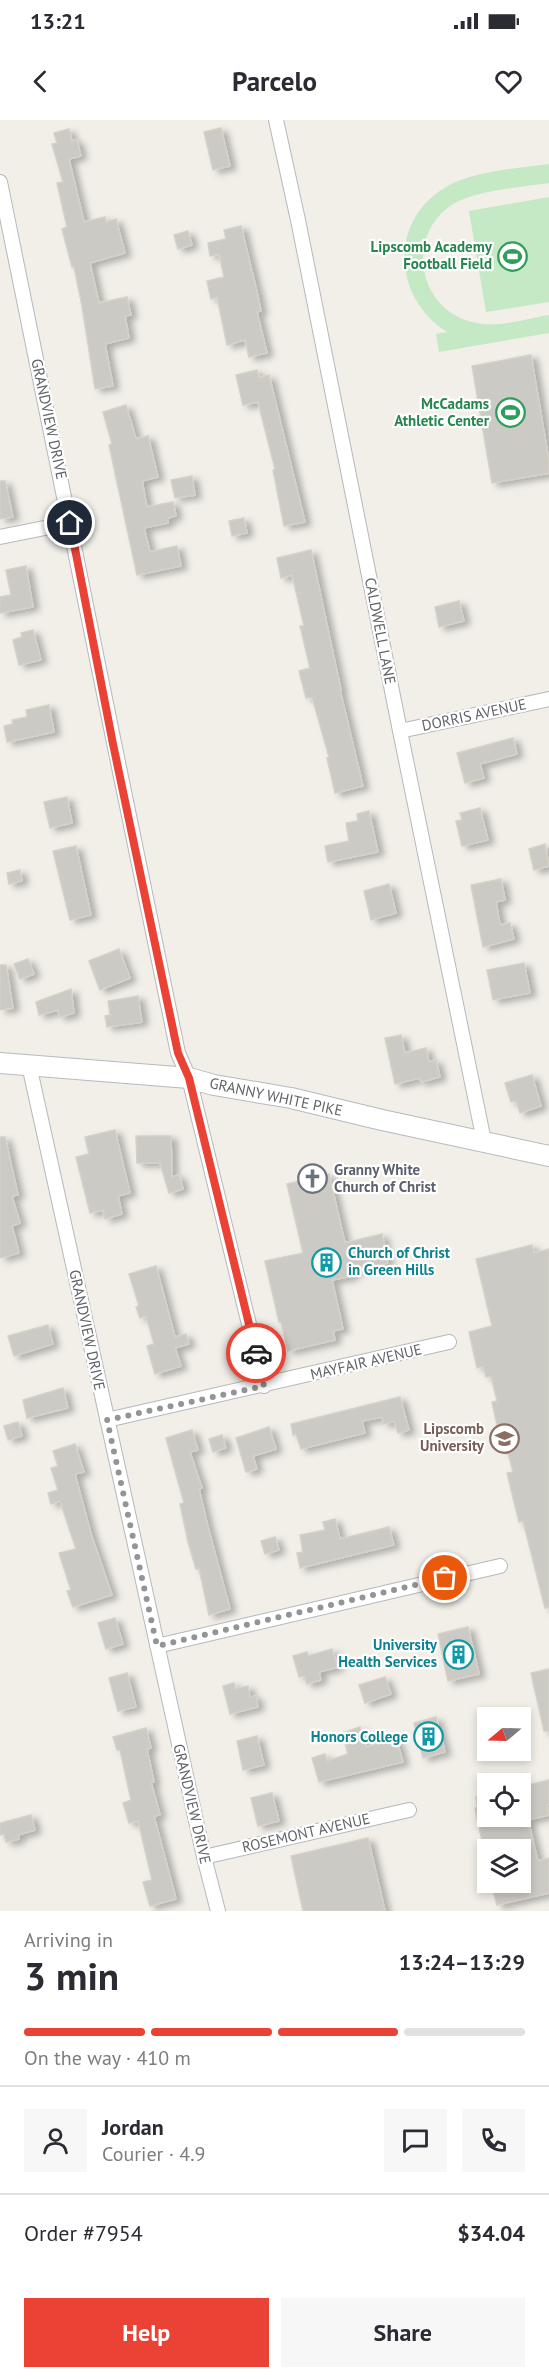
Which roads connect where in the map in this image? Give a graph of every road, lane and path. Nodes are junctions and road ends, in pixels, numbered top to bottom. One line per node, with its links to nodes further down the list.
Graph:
1 (276, 120): 6 (street, CALDWELL LANE)
2 (0, 182): 3 (street, GRANDVIEW DRIVE)
3 (70, 523): 4 (street); 9 (street, GRANDVIEW DRIVE)
4 (0, 537)
5 (549, 699): 6 (street, DORRIS AVENUE)
6 (400, 731): 10 (street, CALDWELL LANE)
7 (0, 1063): 8 (main road, GRANNY WHITE PIKE)
8 (29, 1065): 9 (main road, GRANNY WHITE PIKE); 14 (street, GRANDVIEW DRIVE)
9 (189, 1078): 10 (main road, GRANNY WHITE PIKE); 13 (street, GRANDVIEW DRIVE)
10 (484, 1141): 11 (main road, GRANNY WHITE PIKE)
11 (549, 1156)
12 (449, 1342): 13 (street, MAYFAIR AVENUE)
13 (264, 1386): 14 (street, MAYFAIR AVENUE)
14 (107, 1420): 16 (street, GRANDVIEW DRIVE)
15 (500, 1566): 16 (street)
16 (157, 1646): 18 (street, GRANDVIEW DRIVE)
17 (409, 1810): 18 (street, ROSEMONT AVENUE)
18 (204, 1857): 19 (street, GRANDVIEW DRIVE)
19 (218, 1911)

